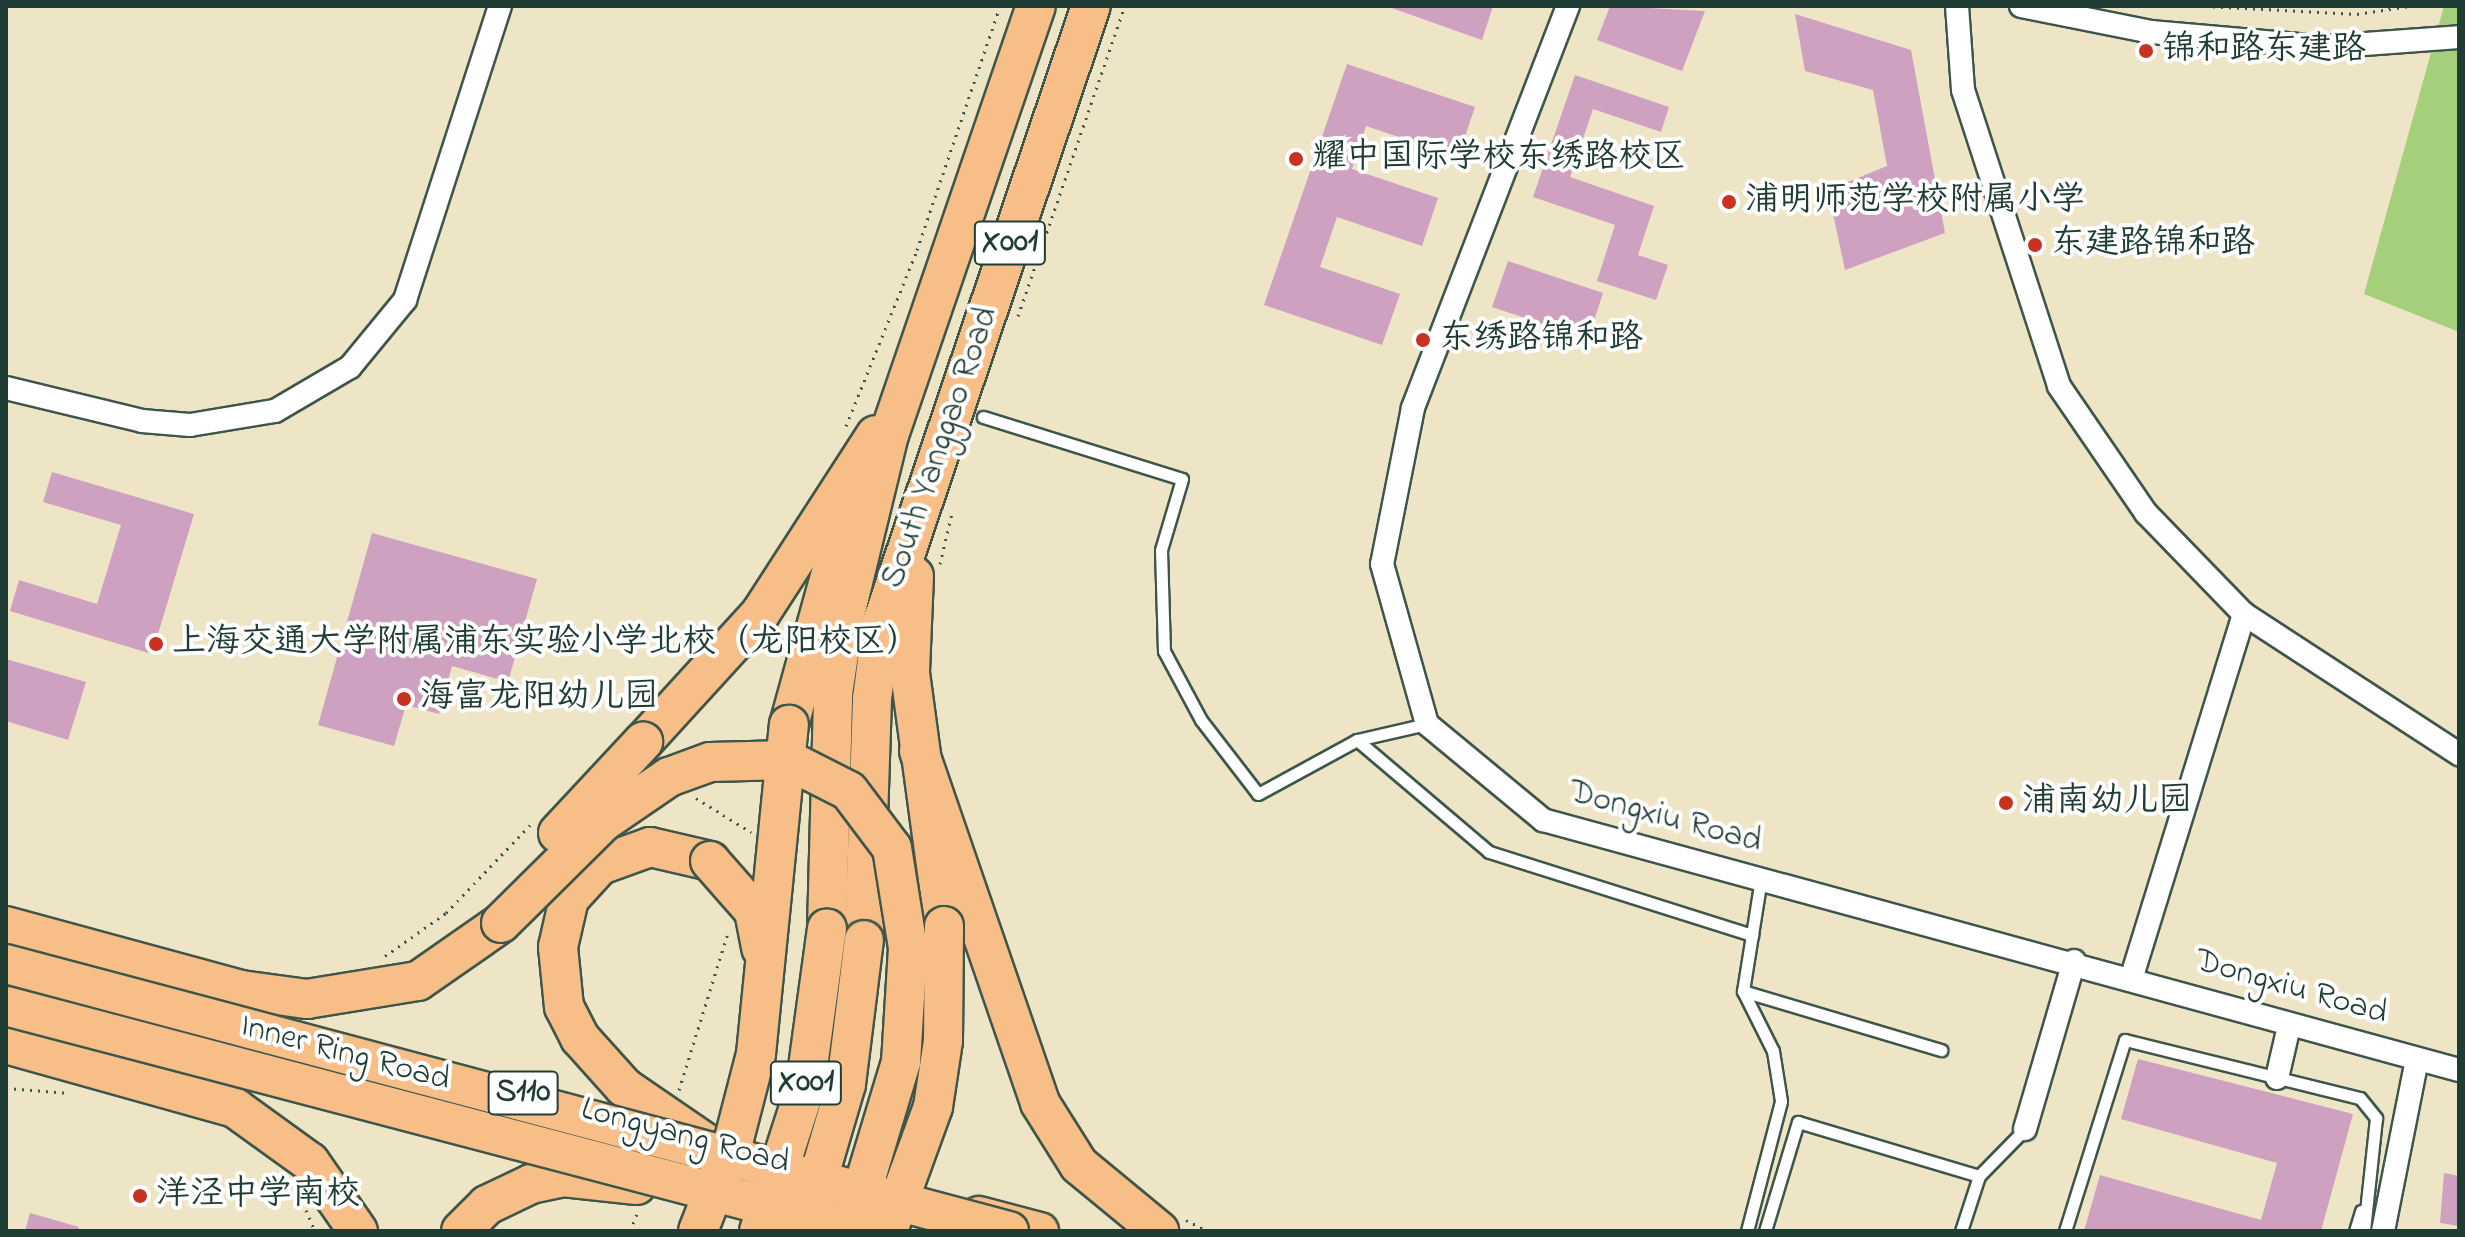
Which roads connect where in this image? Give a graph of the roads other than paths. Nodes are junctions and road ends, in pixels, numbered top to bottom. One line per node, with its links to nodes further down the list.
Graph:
1 (500, 6): 9 (street)
2 (1036, 6): 8 (highway, South Yanggao Road / X001)
3 (1091, 6): 11 (highway, South Yanggao Road / X001)
4 (1568, 6): 13 (street)
5 (1957, 6): 12 (street)
6 (2021, 6): 7 (street)
7 (2459, 37)
8 (911, 364): 18 (highway, bridge); 26 (highway, bridge); 47 (highway, South Yanggao Road / X001, bridge)
9 (6, 388)
10 (983, 417): 14 (lane)
11 (930, 480): 15 (highway); 48 (highway, South Yanggao Road / X001, bridge)
12 (2244, 614): 16 (street); 23 (street)
13 (1427, 724): 14 (lane); 17 (street, Dongxiu Road)
14 (1357, 740): 20 (lane)
15 (919, 751): 42 (highway); 52 (highway, bridge)
16 (2459, 754)
17 (1761, 878): 20 (lane); 21 (street, Dongxiu Road)
18 (494, 916): 19 (highway, S110); 50 (highway, bridge)
19 (13, 934): 37 (main road, Longyang Road / S110)
20 (1752, 935): 24 (lane)
21 (2074, 961): 23 (street, Dongxiu Road); 36 (street)
22 (6, 964): 53 (highway, Inner Ring Road, bridge)
23 (2132, 976): 28 (street, Dongxiu Road)
24 (1743, 991): 30 (lane); 55 (lane)
25 (6, 1006): 51 (highway, Inner Ring Road, bridge)
26 (762, 1015): 37 (highway, bridge); 46 (highway, bridge)
27 (6, 1020): 41 (main road, Longyang Road / S110)
28 (2289, 1026): 33 (street, Dongxiu Road); 35 (street)
29 (6, 1044): 32 (highway)
30 (1941, 1050)
31 (6, 1051): 32 (main road)
32 (47, 1054): 38 (highway)
33 (2417, 1059): 34 (street, Dongxiu Road); 61 (street)
34 (2459, 1070)
35 (2277, 1078): 40 (lane); 58 (lane)
36 (2025, 1129): 39 (lane)
37 (704, 1142): 54 (main road, Longyang Road / S110)
38 (310, 1162): 43 (highway); 44 (highway)
39 (1979, 1176): 56 (lane); 57 (lane)
40 (2369, 1183): 59 (lane); 60 (lane)
41 (656, 1188): 45 (highway); 49 (main road, Longyang Road / S110)
42 (1167, 1223)
43 (336, 1231)
44 (358, 1231)
45 (461, 1231)
46 (698, 1231)
47 (759, 1231)
48 (799, 1231)
49 (818, 1231)
50 (846, 1231)
51 (863, 1231)
52 (888, 1231)
53 (1009, 1231)
54 (1040, 1231)
55 (1747, 1231)
56 (1765, 1231)
57 (1961, 1231)
58 (2065, 1231)
59 (2355, 1231)
60 (2364, 1231)
61 (2383, 1231)

